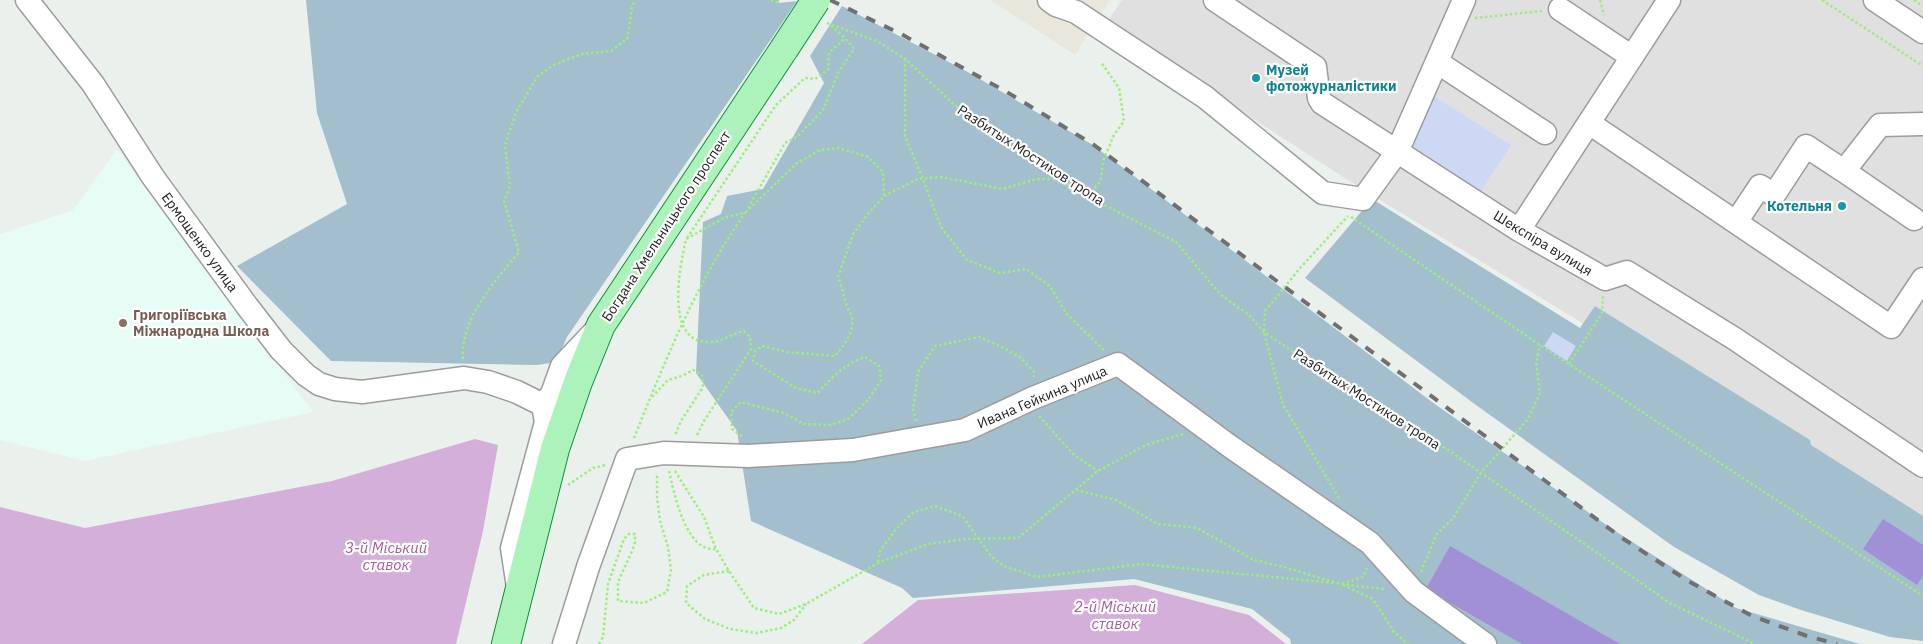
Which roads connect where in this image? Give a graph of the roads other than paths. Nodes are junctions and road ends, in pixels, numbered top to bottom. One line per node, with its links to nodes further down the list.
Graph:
1 (27, 0): 23 (street, Ермощенко улица)
2 (1048, 0): 7 (street)
3 (1215, 0): 16 (street, Шекспіра вулиця)
4 (1464, 0): 12 (street)
5 (1669, 0): 11 (street)
6 (1885, 3): 10 (street)
7 (1080, 6): 16 (street)
8 (1560, 9): 11 (street)
9 (822, 12): 22 (main road, Богдана Хмельницького проспект, bridge)
10 (1923, 32)
11 (1632, 57): 13 (street)
12 (1437, 62): 15 (street); 16 (street)
13 (1589, 123): 19 (street); 20 (street)
14 (1923, 124): 17 (street)
15 (1545, 133)
16 (1397, 152): 20 (street, Шекспіра вулиця)
17 (1844, 171): 18 (street); 19 (street)
18 (1914, 219)
19 (1736, 222): 21 (street)
20 (1519, 230): 24 (street, Шекспіра вулиця)
21 (1923, 279)
22 (601, 325): 23 (street); 25 (main road, Богдана Хмельницького проспект)
23 (543, 405): 25 (street)
24 (1923, 466)
25 (519, 593): 26 (main road, Богдана Хмельницького проспект)
26 (506, 644)
27 (564, 644): 28 (street, Ивана Гейкина улица)
28 (1485, 644)

